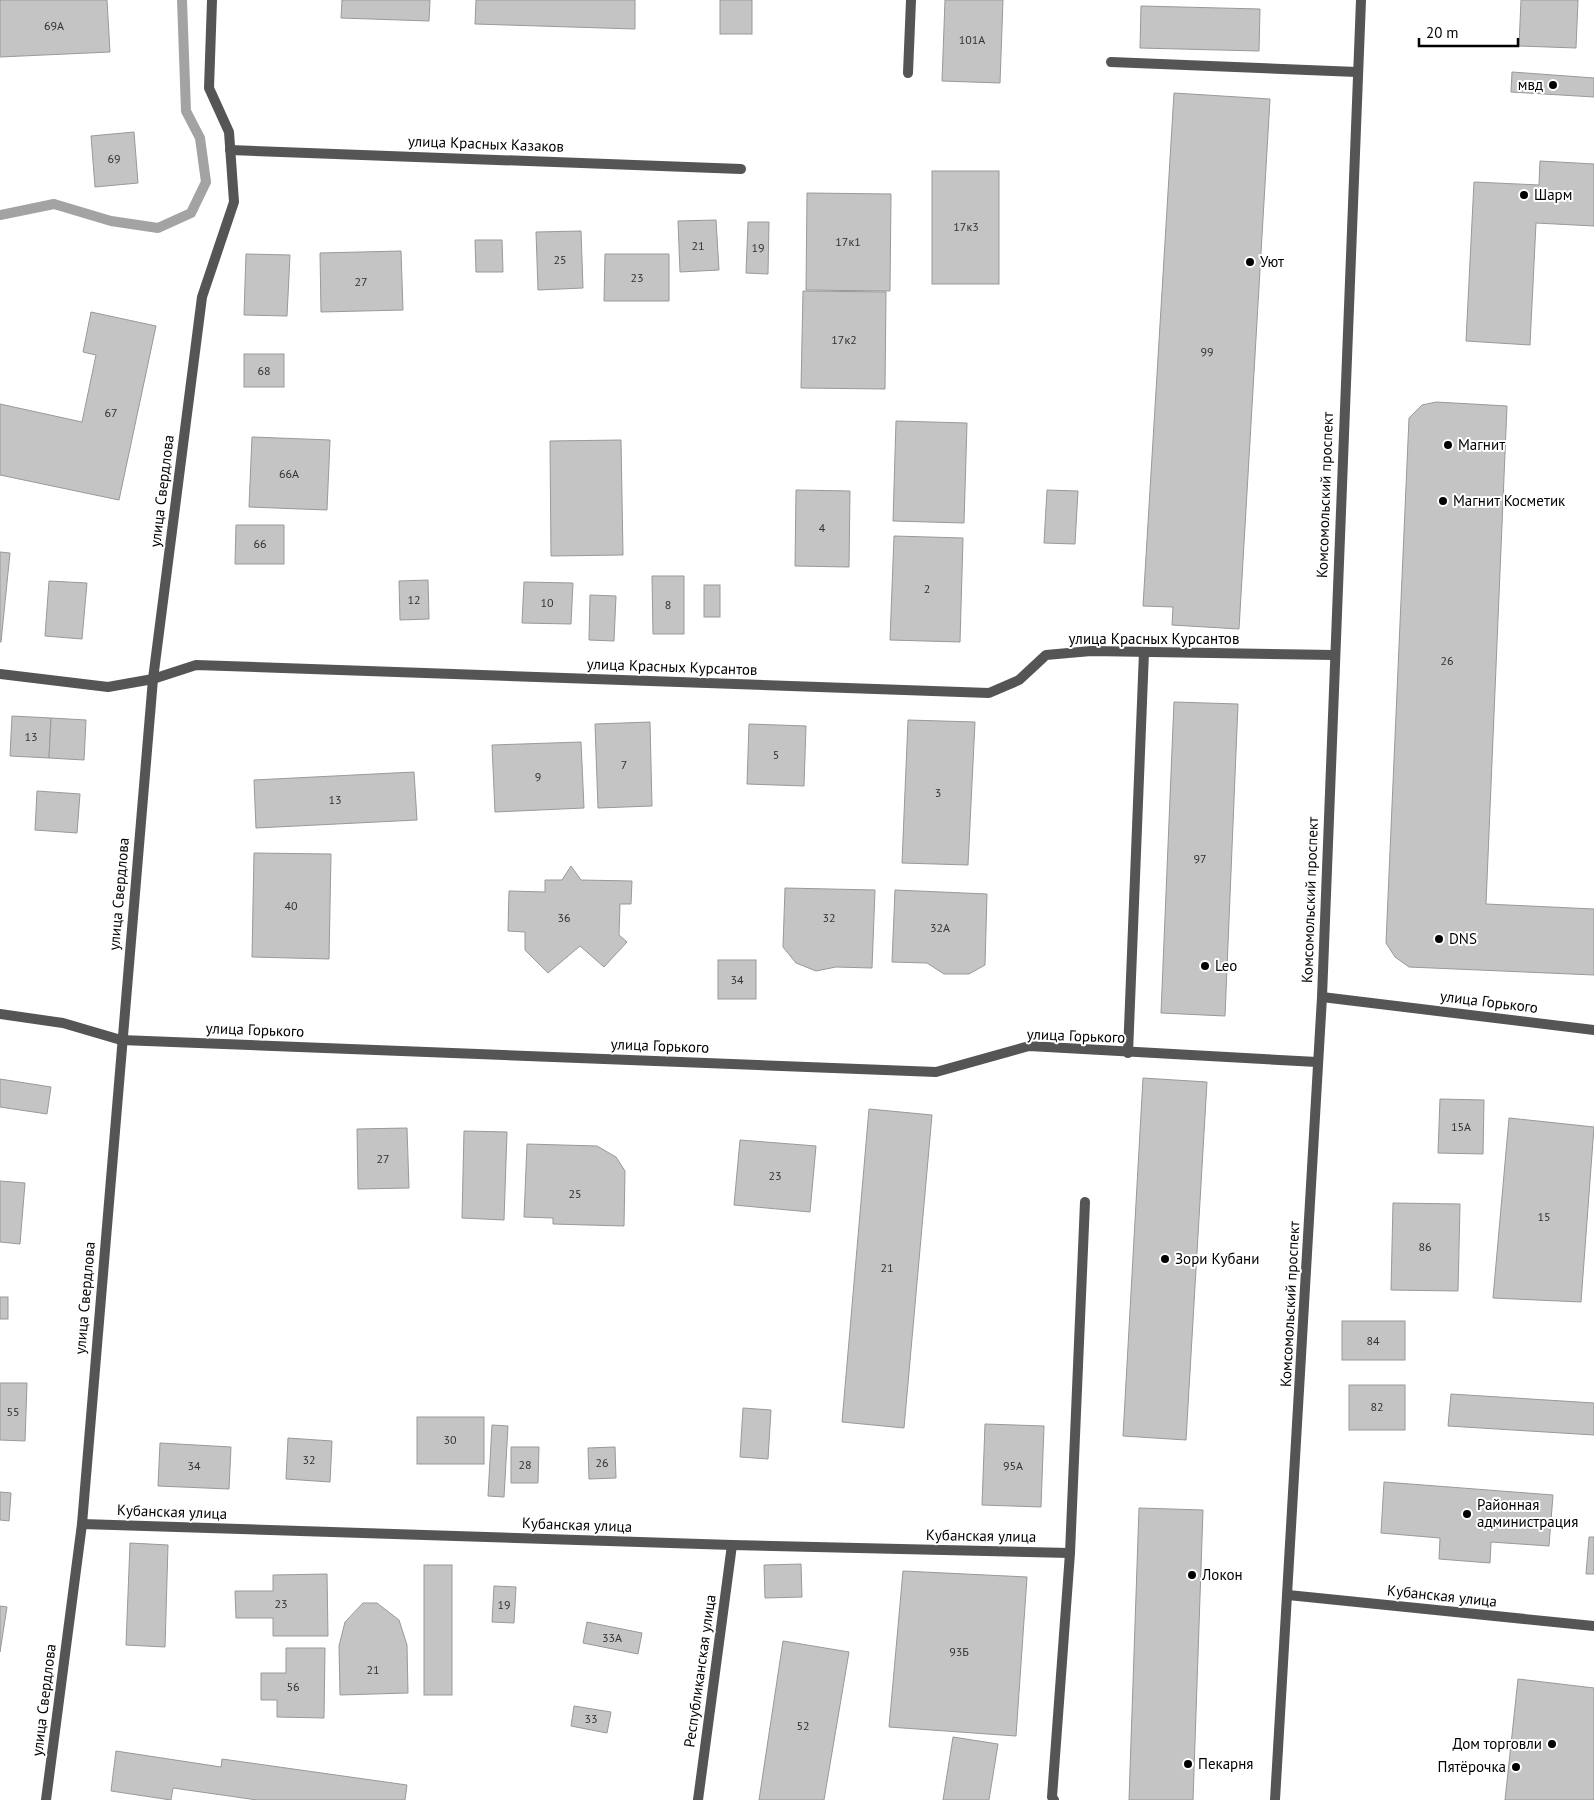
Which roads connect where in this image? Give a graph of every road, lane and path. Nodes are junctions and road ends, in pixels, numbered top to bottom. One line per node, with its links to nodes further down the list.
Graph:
1 (212, 0): 7 (street, улица Свердлова)
2 (911, 0): 6 (street)
3 (1361, 0): 5 (street, Комсомольский проспект)
4 (1111, 62): 5 (street)
5 (1357, 72): 10 (street, Комсомольский проспект)
6 (908, 73)
7 (230, 150): 8 (street, улица Красных Казаков); 12 (street, улица Свердлова)
8 (741, 169)
9 (1144, 652): 10 (street, улица Красных Курсантов); 12 (street, улица Красных Курсантов); 17 (street)
10 (1334, 655): 13 (street, Комсомольский проспект)
11 (0, 674): 12 (street, улица Красных Курсантов)
12 (152, 679): 16 (street, улица Свердлова)
13 (1322, 997): 15 (street, улица Горького); 18 (street, Комсомольский проспект)
14 (0, 1014): 16 (street, улица Горького)
15 (1594, 1030)
16 (121, 1040): 17 (street, улица Горького); 20 (street, улица Свердлова)
17 (1128, 1053): 18 (street, улица Горького)
18 (1317, 1062): 23 (street, Комсомольский проспект)
19 (1085, 1202): 22 (street)
20 (82, 1524): 21 (street, Кубанская улица); 25 (street, улица Свердлова)
21 (732, 1545): 22 (street, Кубанская улица); 26 (street, Республиканская улица)
22 (1070, 1553): 27 (street)
23 (1288, 1595): 24 (street, Кубанская улица); 28 (street, Комсомольский проспект)
24 (1594, 1626)
25 (46, 1800)
26 (698, 1800)
27 (1054, 1800)
28 (1275, 1800)

